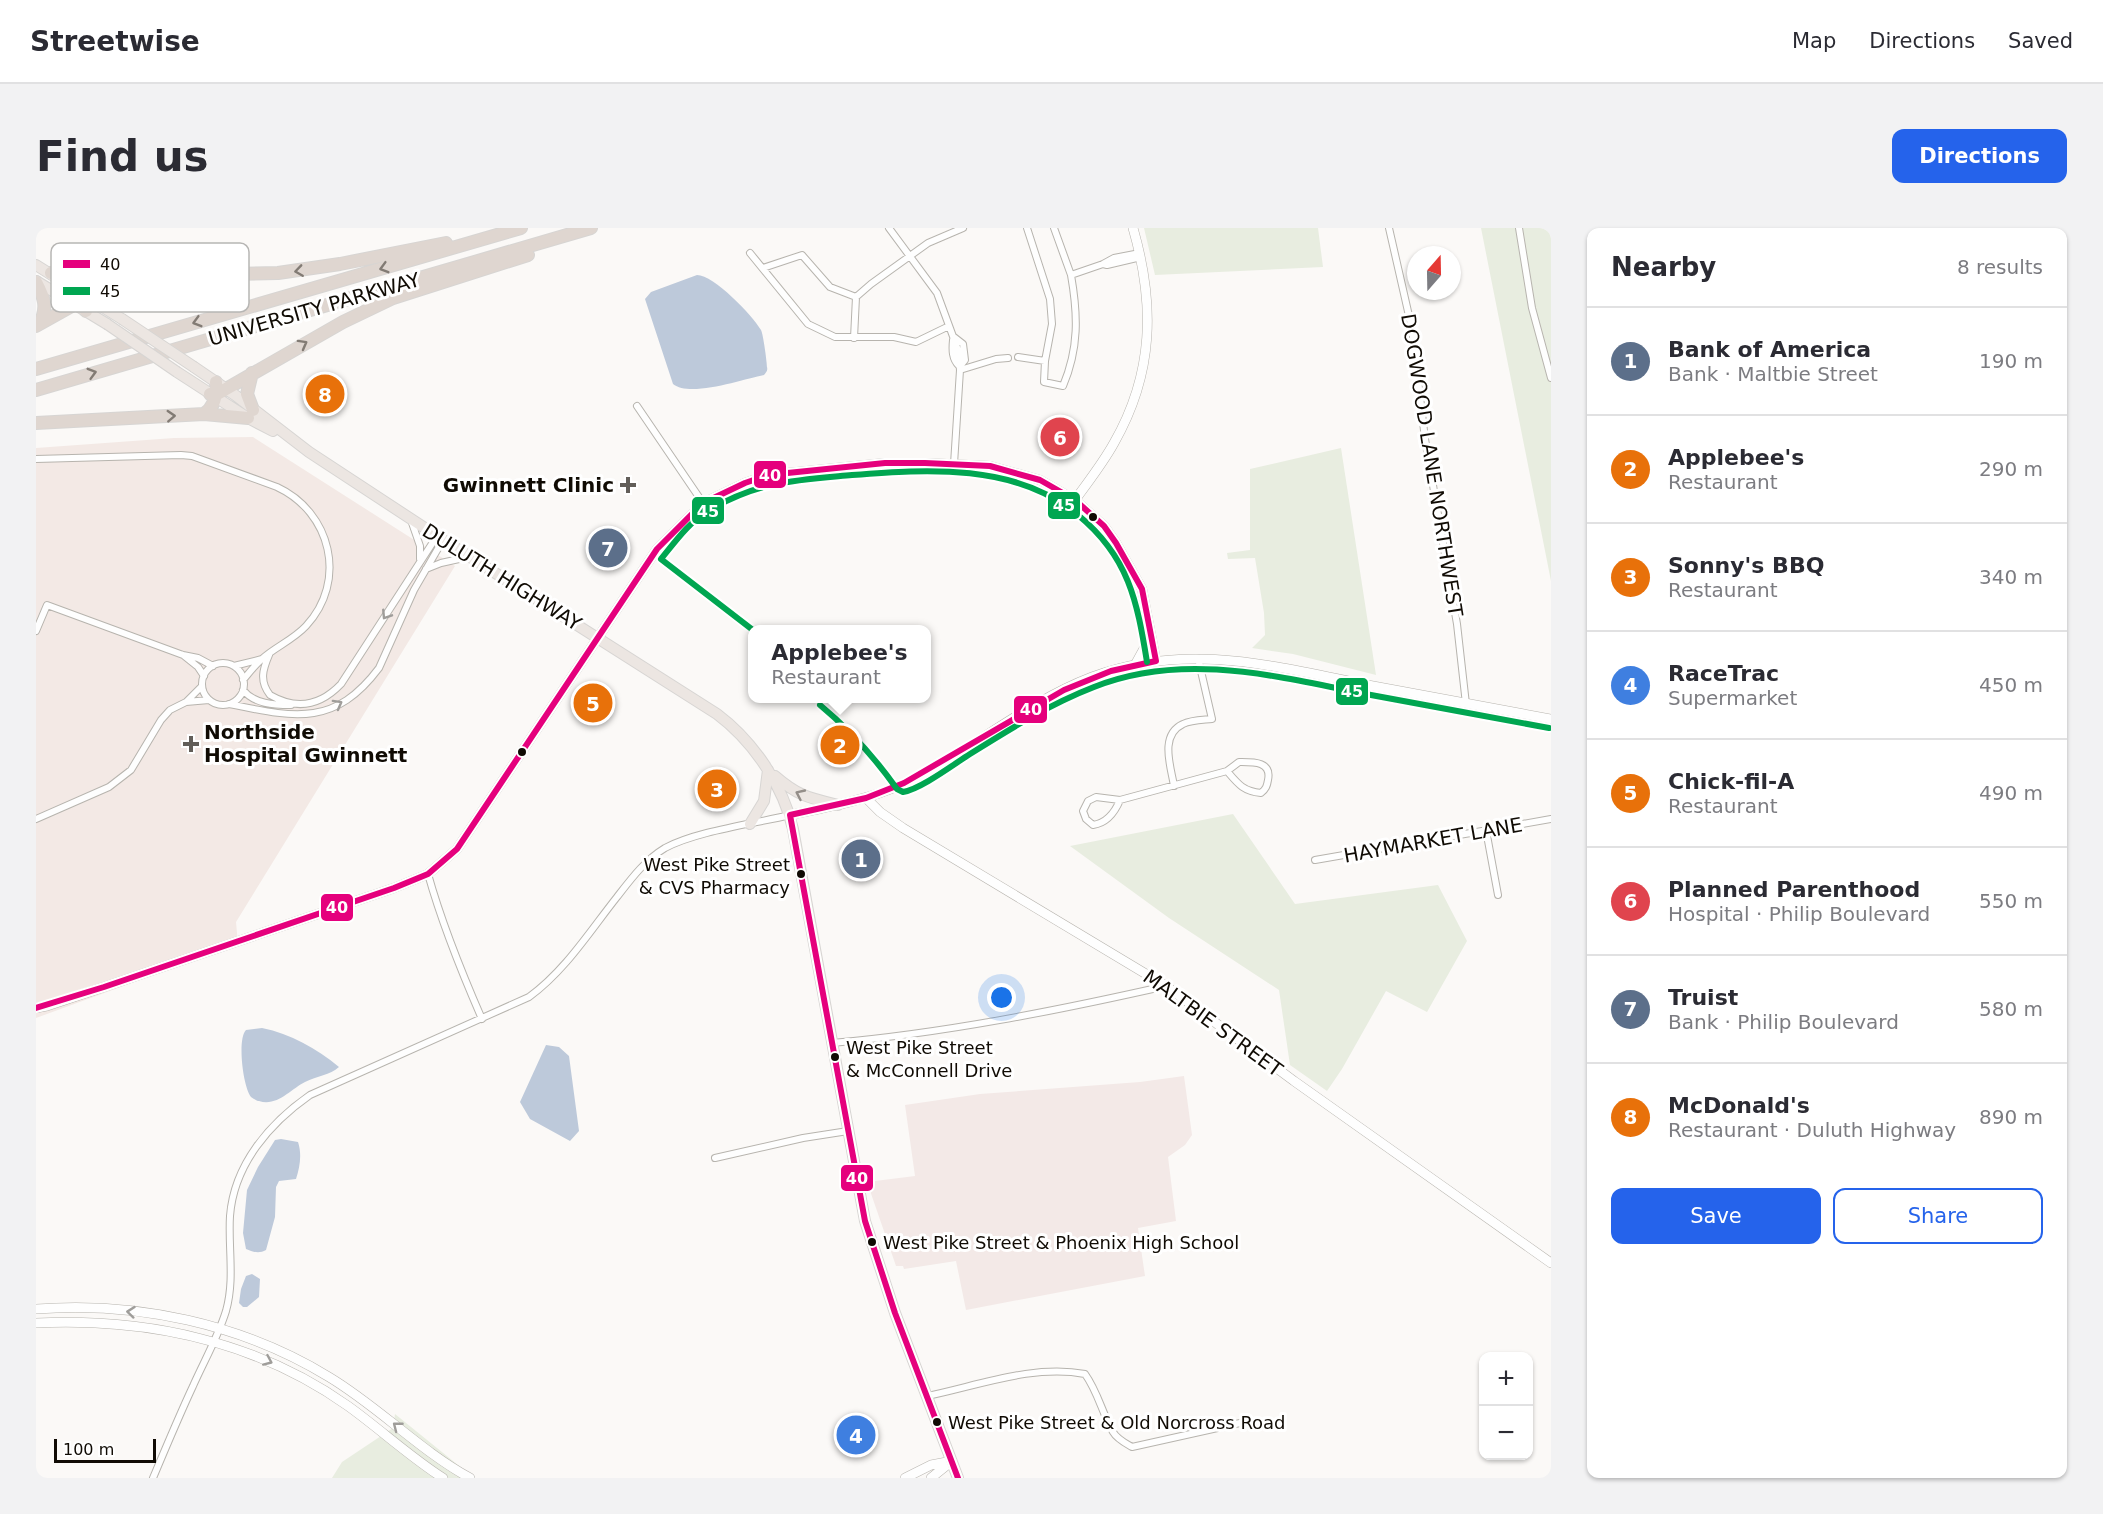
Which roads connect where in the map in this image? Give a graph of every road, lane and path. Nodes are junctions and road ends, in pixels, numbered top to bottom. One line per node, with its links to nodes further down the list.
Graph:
1 (521, 228): 11 (highway, UNIVERSITY PARKWAY)
2 (591, 228): 10 (highway, UNIVERSITY PARKWAY)
3 (889, 228): 14 (street)
4 (963, 228): 14 (street)
5 (1028, 228): 35 (street)
6 (1054, 228): 19 (street)
7 (1133, 228): 13 (street)
8 (1389, 228): 76 (street, DOGWOOD LANE NORTHWEST)
9 (1520, 228): 39 (street)
10 (575, 233): 38 (highway, one-way to 10); 40 (highway, UNIVERSITY PARKWAY, one-way to 10)
11 (501, 234): 18 (highway, one-way to 18); 23 (highway, UNIVERSITY PARKWAY, one-way to 23)
12 (750, 253): 16 (street)
13 (1141, 255): 19 (street); 48 (street)
14 (909, 256): 22 (street); 29 (street)
15 (36, 265): 17 (main road, DULUTH HIGHWAY)
16 (763, 268): 22 (street); 31 (street)
17 (51, 273)
18 (249, 274)
19 (1071, 275): 35 (street)
20 (36, 281): 21 (main road, DULUTH HIGHWAY); 28 (highway)
21 (51, 287)
22 (856, 297): 31 (street)
23 (249, 307)
24 (62, 312): 28 (highway)
25 (94, 312): 41 (main road, DULUTH HIGHWAY, bridge)
26 (107, 312): 41 (main road, DULUTH HIGHWAY, bridge)
27 (232, 312): 37 (highway, UNIVERSITY PARKWAY, one-way to 37)
28 (38, 325)
29 (949, 326): 30 (street); 31 (street)
30 (953, 337): 32 (street); 32 (street)
31 (854, 338)
32 (959, 355): 36 (street); 36 (street)
33 (1018, 357): 35 (street)
34 (1008, 358): 36 (street)
35 (1045, 361)
36 (960, 368): 47 (street)
37 (36, 369)
38 (252, 373): 41 (highway); 44 (highway)
39 (1551, 378)
40 (36, 390)
41 (217, 391): 43 (highway); 44 (main road, DULUTH HIGHWAY)
42 (637, 406): 49 (street)
43 (204, 414): 44 (highway); 45 (highway, one-way to 43)
44 (251, 414): 50 (main road, DULUTH HIGHWAY)
45 (36, 423)
46 (36, 459): 60 (street)
47 (954, 464): 48 (street); 49 (street)
48 (1075, 500): 57 (street)
49 (703, 503): 59 (street)
50 (411, 519): 51 (main road, DULUTH HIGHWAY); 53 (street, DULUTH HIGHWAY)
51 (440, 538): 52 (main road, DULUTH HIGHWAY); 53 (street); 54 (street)
52 (470, 557): 54 (street); 59 (main road, DULUTH HIGHWAY)
53 (418, 566): 75 (street, one-way to 75)
54 (425, 569): 74 (street, one-way to 54)
55 (43, 613): 56 (street); 58 (street); 61 (street)
56 (36, 618)
57 (1150, 626): 64 (street); 65 (street)
58 (36, 631)
59 (598, 638): 78 (main road, DULUTH HIGHWAY); 90 (street)
60 (270, 653): 63 (street); 75 (street)
61 (183, 655): 66 (street); 68 (street)
62 (1198, 658): 64 (street); 76 (street); 80 (street)
63 (262, 659): 67 (street); 69 (street)
64 (1156, 661): 65 (street)
65 (1135, 665): 81 (street)
66 (213, 666): 67 (street); 68 (street)
67 (233, 666): 69 (street)
68 (204, 676): 70 (street)
69 (243, 680): 71 (street)
70 (202, 686): 72 (street); 73 (street)
71 (243, 690): 74 (street); 75 (street)
72 (210, 700): 73 (street); 74 (street)
73 (186, 702): 85 (street)
74 (229, 704)
75 (298, 704)
76 (1466, 704): 77 (street)
77 (1551, 719)
78 (768, 770): 83 (main road, one-way to 78); 84 (main road, DULUTH HIGHWAY); 87 (main road)
79 (1227, 771): 79 (street); 80 (street)
80 (1174, 786): 82 (street)
81 (866, 798): 83 (street); 92 (street, MALTBIE STREET)
82 (1120, 800): 82 (street)
83 (838, 805): 84 (street)
84 (790, 815): 87 (street); 95 (main road, DULUTH HIGHWAY)
85 (36, 818)
86 (1551, 819): 88 (street, HAYMARKET LANE)
87 (750, 824): 94 (street)
88 (1486, 831): 89 (street, HAYMARKET LANE); 91 (street)
89 (1315, 860)
90 (428, 874): 93 (street); 94 (street)
91 (1498, 894)
92 (1166, 986): 95 (street); 98 (street, MALTBIE STREET)
93 (36, 1008)
94 (482, 1019): 101 (street)
95 (832, 1043): 96 (main road, DULUTH HIGHWAY)
96 (848, 1131): 97 (street); 103 (main road, DULUTH HIGHWAY)
97 (715, 1158)
98 (1551, 1263)
99 (36, 1309): 101 (street, one-way to 99)
100 (36, 1323): 102 (street)
101 (219, 1328): 102 (street); 108 (street, one-way to 101)
102 (214, 1341): 106 (street); 107 (street, one-way to 107)
103 (927, 1396): 104 (street); 105 (main road, DULUTH HIGHWAY)
104 (1249, 1421)
105 (952, 1461): 109 (street); 110 (street); 111 (main road, DULUTH HIGHWAY)
106 (153, 1478)
107 (443, 1478)
108 (470, 1478)
109 (905, 1478)
110 (931, 1478)
111 (958, 1478)

